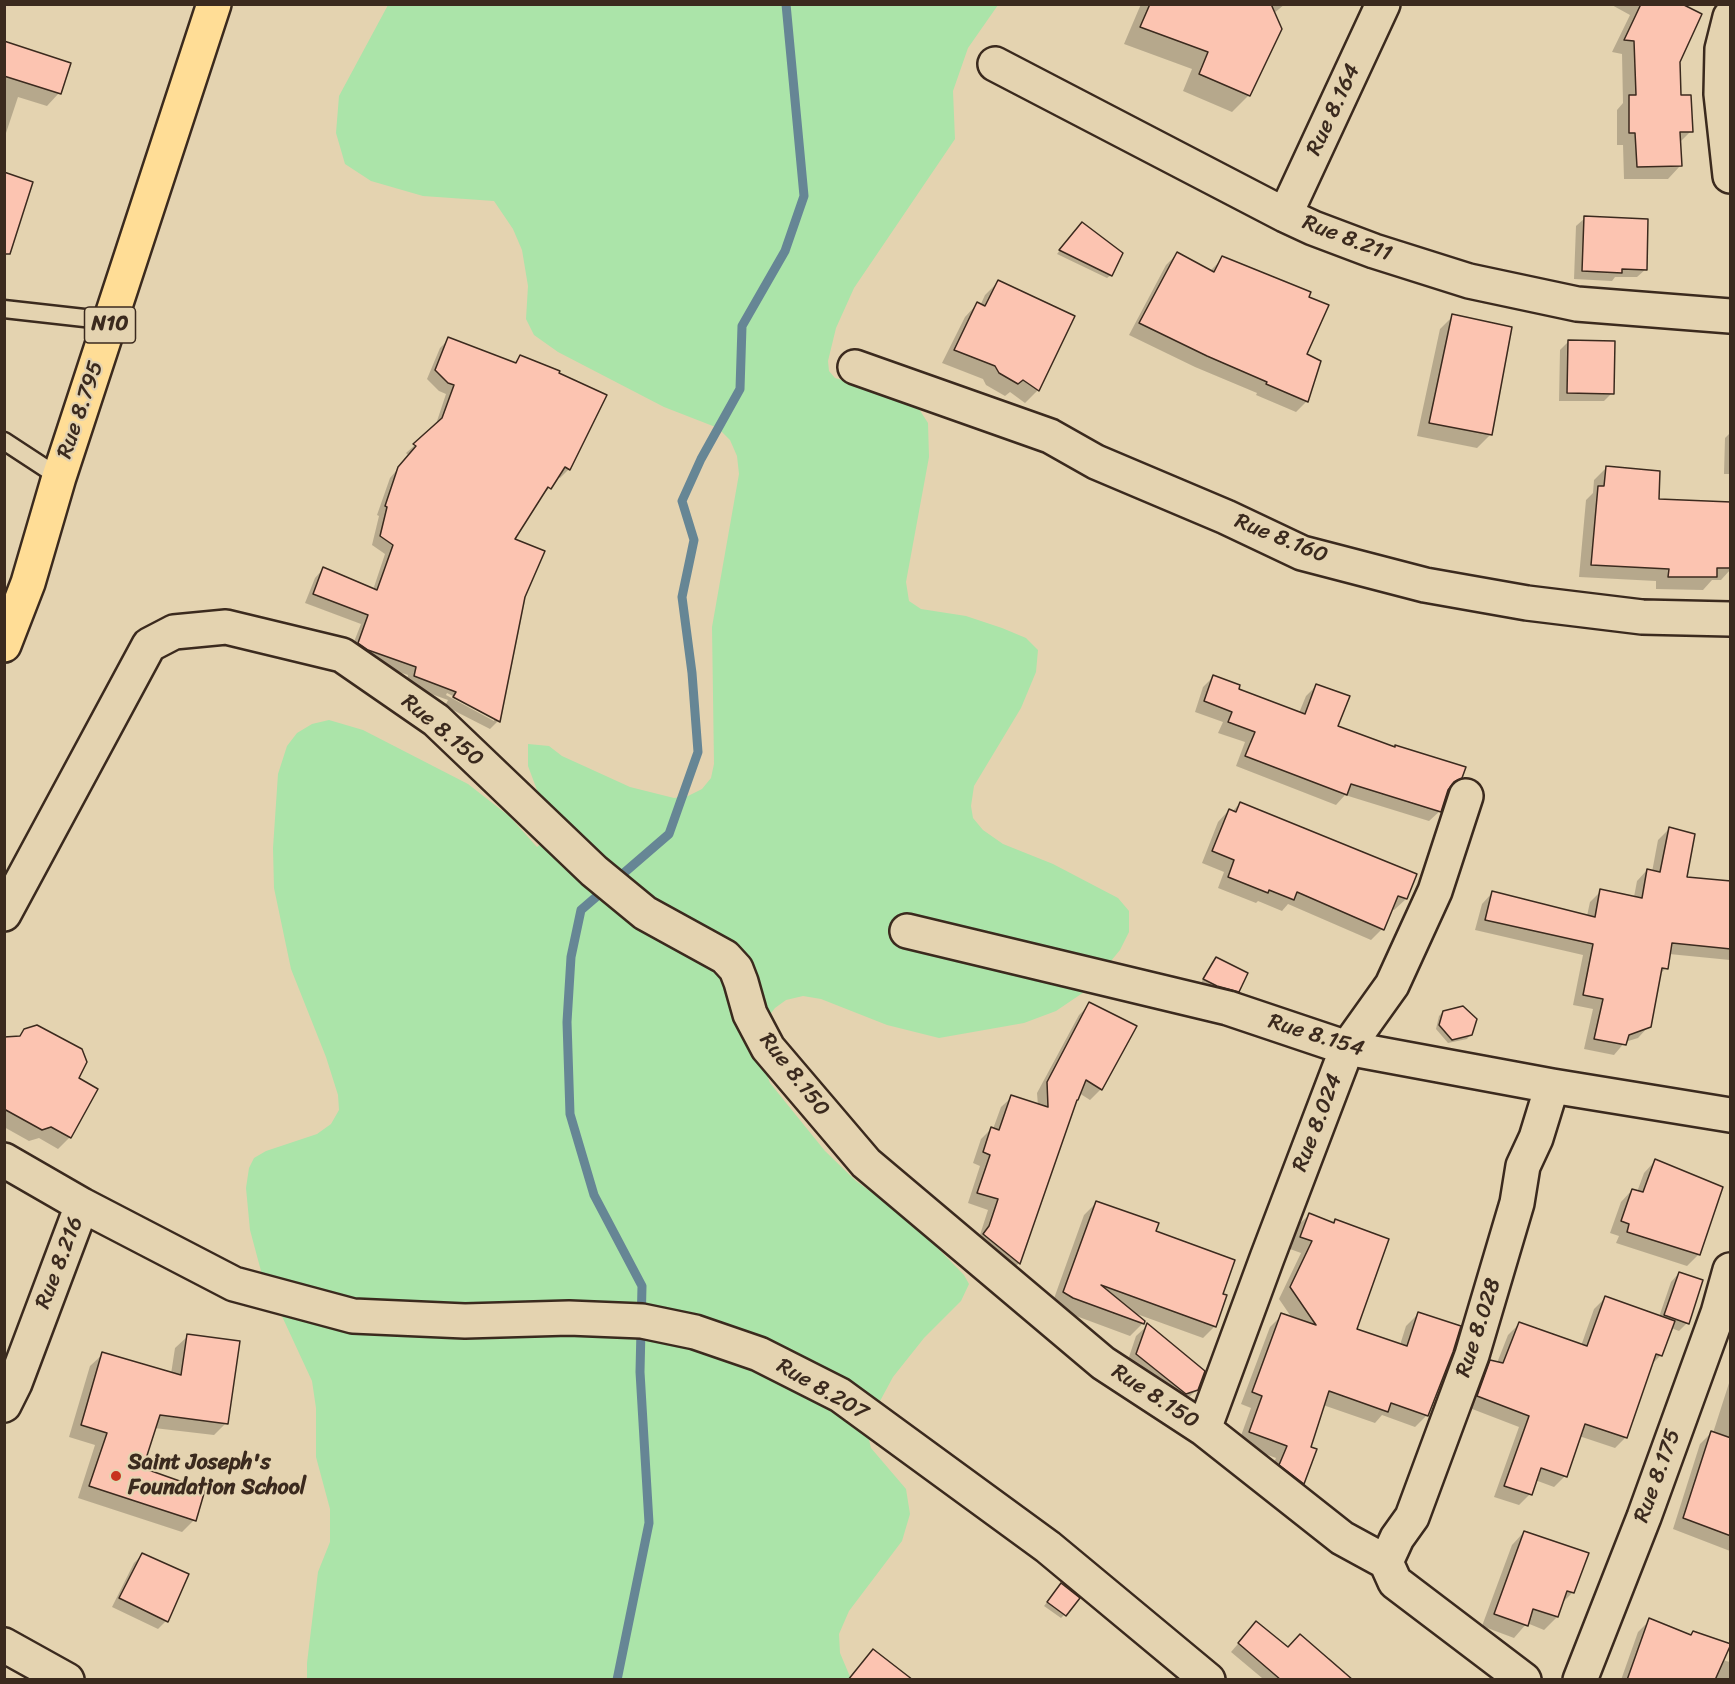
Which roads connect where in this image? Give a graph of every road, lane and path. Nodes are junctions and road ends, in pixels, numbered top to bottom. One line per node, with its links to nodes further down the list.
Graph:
1 (214, 4): 9 (highway, Rue 8.795 / N10)
2 (1383, 4): 6 (street, Rue 8.164)
3 (1731, 17): 5 (street)
4 (995, 64): 6 (street, Rue 8.211)
5 (1731, 176)
6 (1285, 214): 8 (street, Rue 8.211)
7 (4, 309): 9 (lane)
8 (1731, 316)
9 (111, 321): 12 (highway, Rue 8.795 / N10)
10 (855, 367): 13 (street, Rue 8.160)
11 (4, 441): 12 (lane)
12 (59, 477): 14 (highway, Rue 8.795 / N10)
13 (1731, 619)
14 (4, 645)
15 (1466, 796): 18 (street, Rue 8.024)
16 (4, 914): 25 (street, Rue 8.150)
17 (907, 931): 18 (street, Rue 8.154)
18 (1347, 1048): 19 (street, Rue 8.154); 25 (street, Rue 8.024)
19 (1552, 1086): 20 (street, Rue 8.154); 26 (street, Rue 8.028)
20 (1731, 1115)
21 (4, 1160): 22 (street, Rue 8.216)
22 (82, 1205): 24 (street, Rue 8.216); 29 (street, Rue 8.207)
23 (1731, 1270): 31 (street, Rue 8.175)
24 (4, 1405)
25 (1204, 1429): 26 (street, Rue 8.150)
26 (1386, 1562): 30 (street, Rue 8.150)
27 (4, 1645): 28 (street)
28 (67, 1680)
29 (1209, 1680)
30 (1524, 1680)
31 (1580, 1680)

